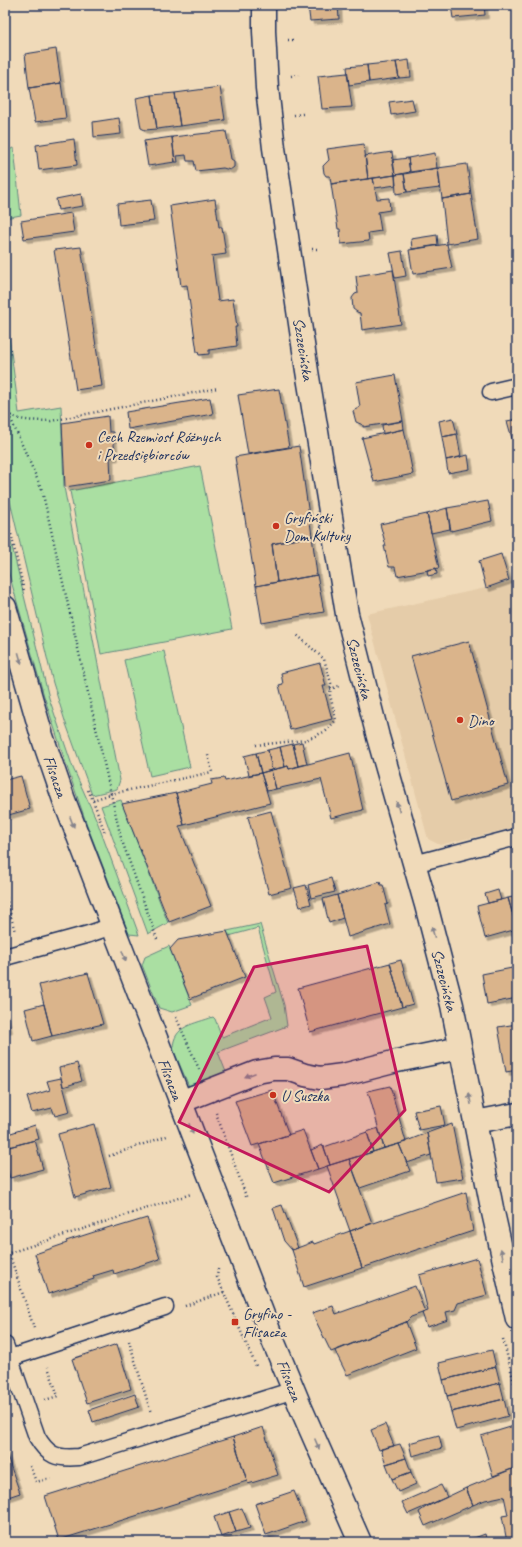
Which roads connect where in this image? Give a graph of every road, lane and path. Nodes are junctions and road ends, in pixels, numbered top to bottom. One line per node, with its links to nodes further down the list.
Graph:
1 (264, 5): 18 (street, Szczecińska, one-way to 1)
2 (517, 386): 4 (lane)
3 (218, 388): 6 (path)
4 (491, 392)
5 (5, 410): 6 (path)
6 (10, 415): 14 (path)
7 (5, 507): 8 (path)
8 (25, 596)
9 (5, 607): 20 (street, Flisacza, one-way to 20)
10 (297, 635): 11 (path)
11 (256, 745)
12 (208, 756): 14 (path)
13 (87, 787): 15 (path)
14 (111, 794): 15 (path); 22 (path)
15 (93, 800): 16 (path)
16 (106, 836)
17 (517, 837): 18 (lane)
18 (414, 864): 25 (street, Szczecińska, one-way to 18)
19 (5, 894): 21 (path)
20 (112, 926): 23 (lane); 27 (street, Flisacza, one-way to 27)
21 (15, 932)
22 (157, 939)
23 (5, 957)
24 (175, 1015): 26 (path)
25 (460, 1048): 26 (street, one-way to 26); 29 (street, Szczecińska, one-way to 25)
26 (208, 1091): 27 (street); 33 (path)
27 (180, 1102): 40 (street, Flisacza, one-way to 40)
28 (517, 1114): 29 (street)
29 (475, 1122): 36 (street, Szczecińska, one-way to 29)
30 (168, 1136): 31 (path)
31 (109, 1156)
32 (193, 1194): 38 (path)
33 (247, 1200)
34 (224, 1292): 35 (path)
35 (165, 1307): 38 (lane)
36 (517, 1320)
37 (128, 1338): 43 (path)
38 (41, 1348): 39 (lane); 41 (path)
39 (7, 1351): 44 (lane)
40 (294, 1390): 44 (lane); 45 (street, Flisacza, one-way to 45)
41 (40, 1402)
42 (157, 1408): 43 (path)
43 (150, 1411): 44 (path)
44 (157, 1433)
45 (360, 1542)

